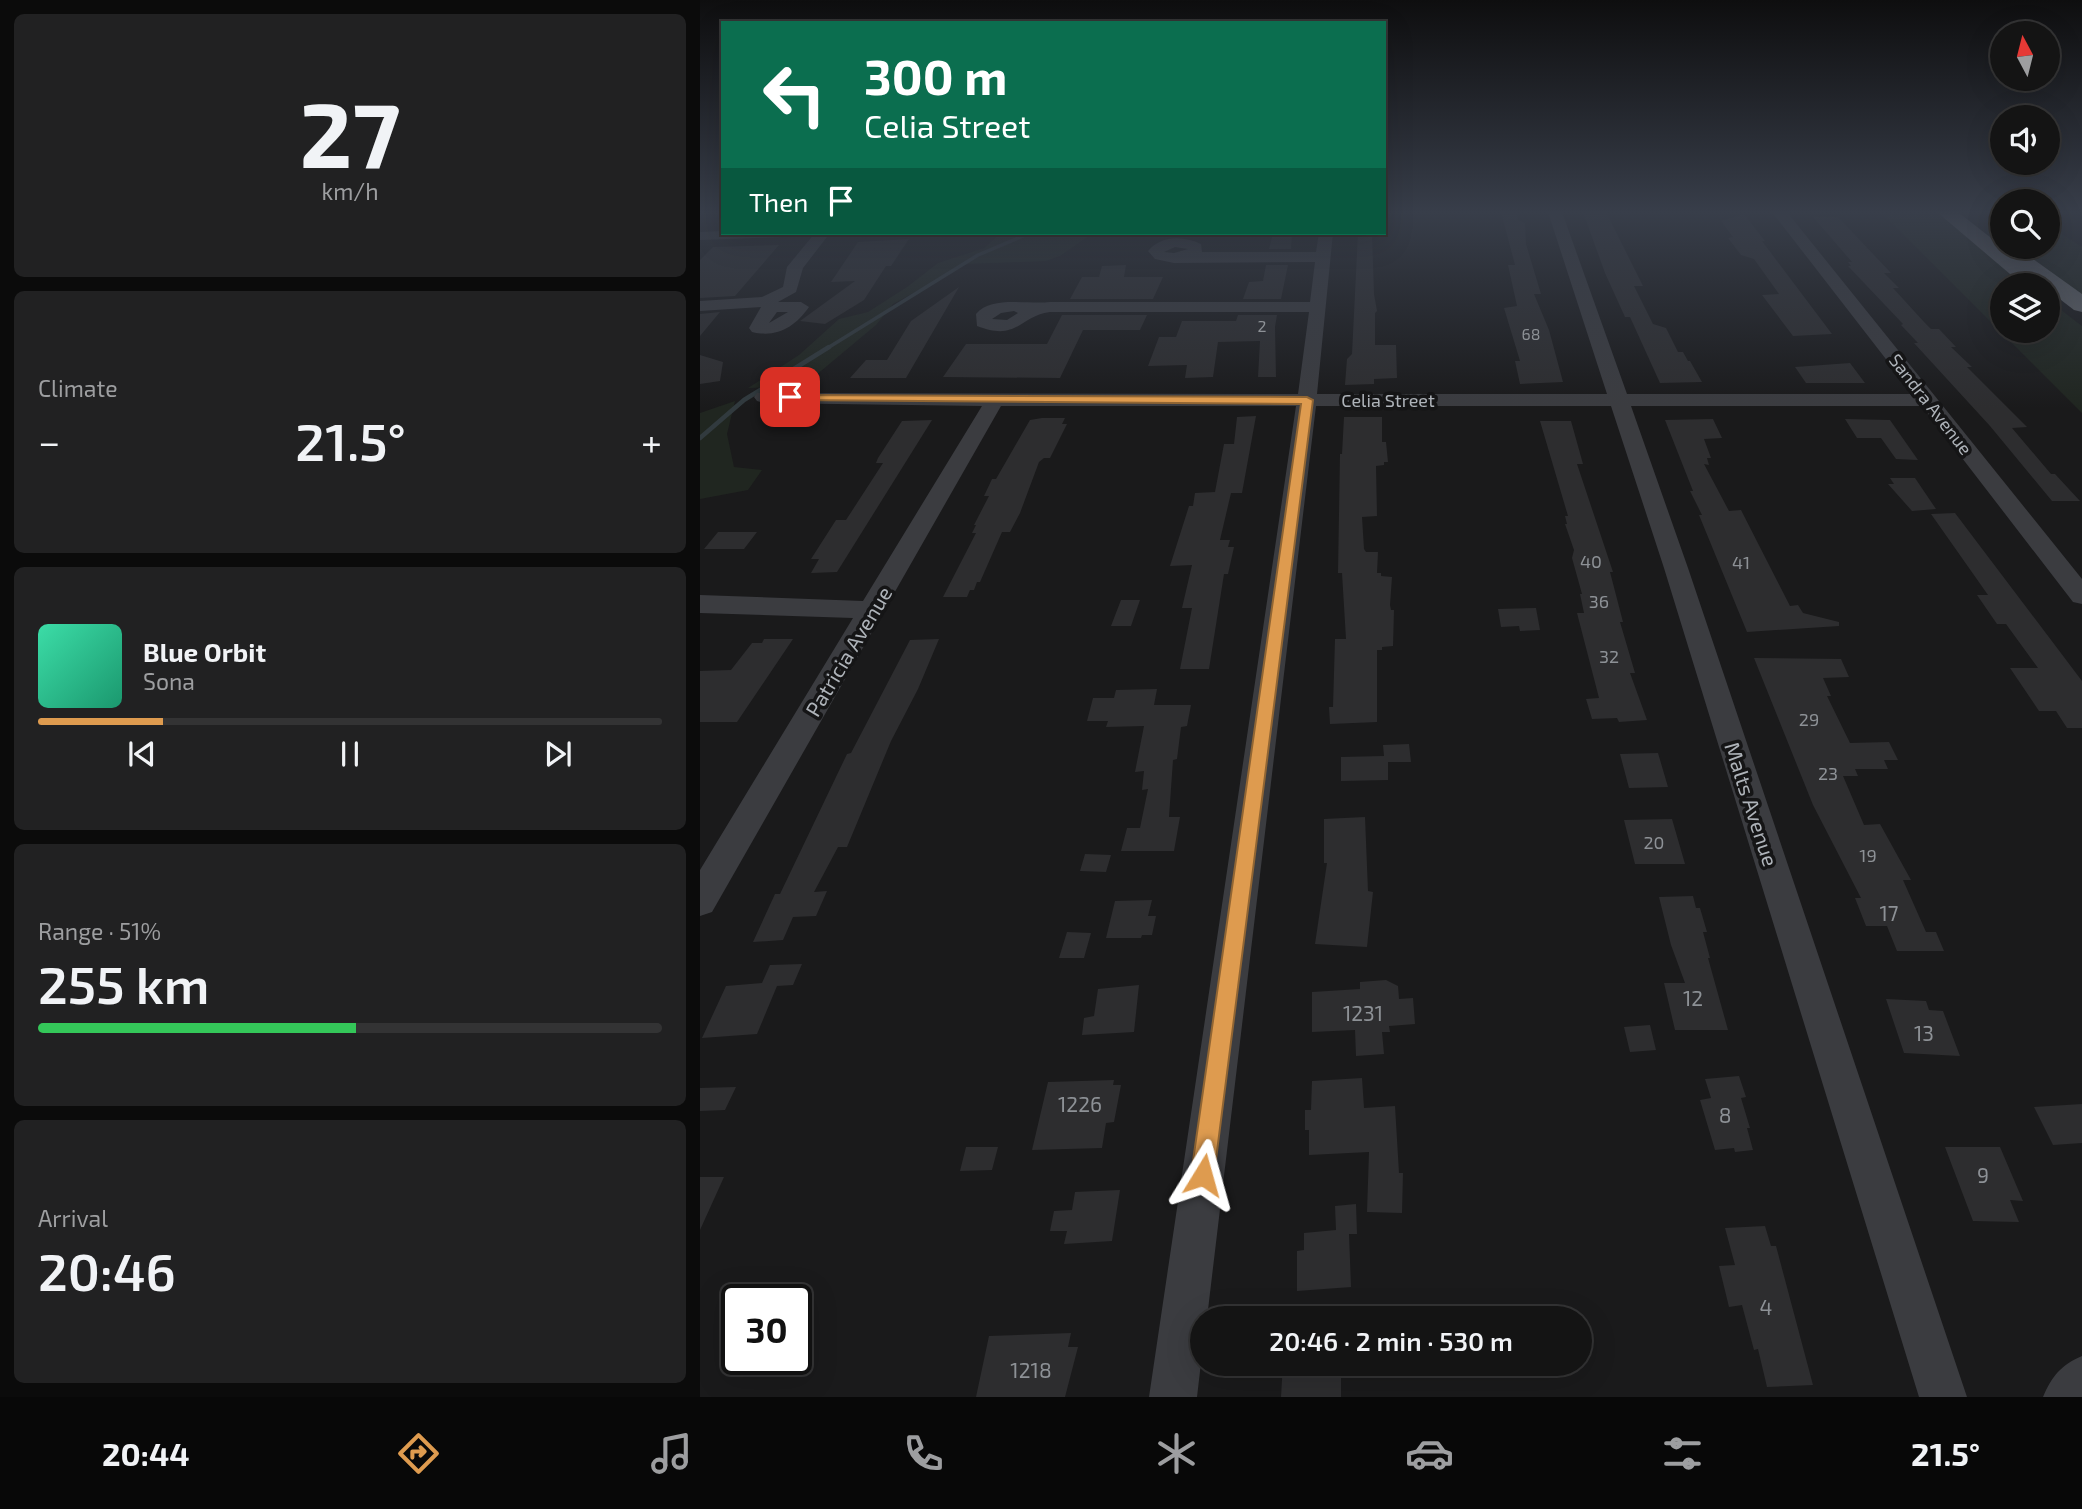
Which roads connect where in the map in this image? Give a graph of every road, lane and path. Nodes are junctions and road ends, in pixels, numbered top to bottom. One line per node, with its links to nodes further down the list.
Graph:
1 (793, 277): 8 (street)
2 (1320, 277): 9 (street)
3 (1577, 277): 15 (street, Malts Avenue)
4 (1831, 277): 16 (street, Sandra Avenue)
5 (2045, 277): 7 (highway)
6 (2060, 304): 11 (highway)
7 (2082, 305)
8 (700, 306)
9 (1317, 307): 10 (street); 14 (street)
10 (1026, 310)
11 (2082, 321)
12 (764, 397): 13 (street, Celia Street)
13 (995, 400): 14 (street, Celia Street); 19 (street, Patricia Avenue)
14 (1307, 400): 15 (street, Celia Street); 22 (street)
15 (1619, 400): 16 (street, Celia Street); 23 (street, Malts Avenue)
16 (1928, 400): 17 (street, Sandra Avenue)
17 (2082, 596)
18 (700, 604): 19 (street)
19 (872, 610): 20 (street, Patricia Avenue)
20 (700, 901)
21 (2082, 1380): 24 (street)
22 (1173, 1397)
23 (1943, 1397)
24 (2067, 1397)

